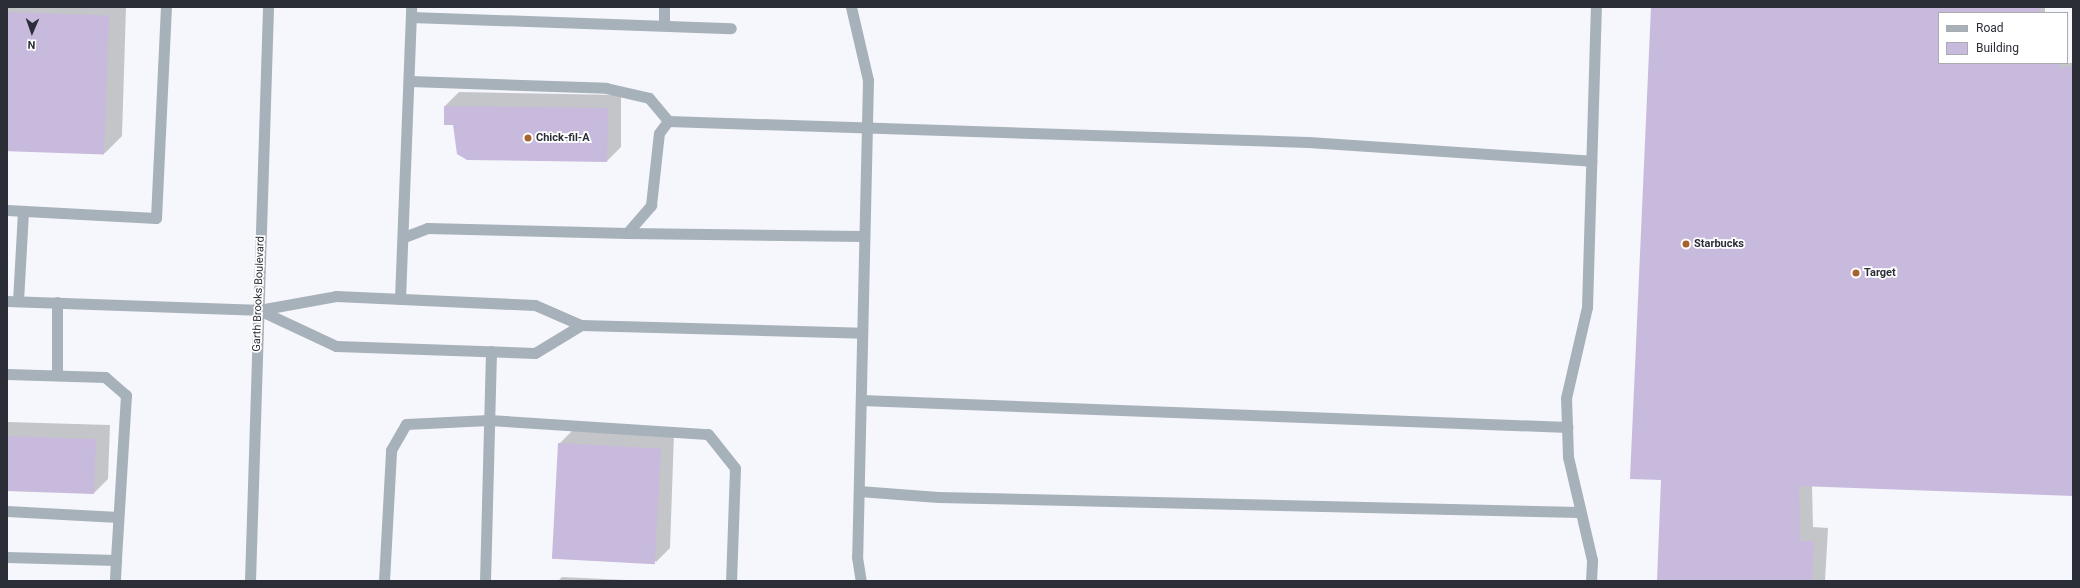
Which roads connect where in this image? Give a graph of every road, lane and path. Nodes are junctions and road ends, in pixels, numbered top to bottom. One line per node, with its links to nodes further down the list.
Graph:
1 (166, 7): 14 (street)
2 (268, 7): 21 (street, Garth Brooks Boulevard)
3 (664, 7): 7 (street)
4 (851, 7): 11 (street)
5 (1596, 7): 12 (street)
6 (411, 12): 7 (street); 9 (street)
7 (664, 23): 8 (street)
8 (731, 28)
9 (410, 82): 10 (street); 17 (street)
10 (668, 121): 11 (street); 15 (street)
11 (867, 128): 12 (street); 16 (street)
12 (1591, 161): 29 (street)
13 (7, 210): 14 (street)
14 (22, 211): 19 (street)
15 (627, 233): 16 (street); 17 (street)
16 (864, 236): 23 (street)
17 (404, 237): 18 (street)
18 (400, 299): 21 (street); 22 (street)
19 (12, 301): 20 (street)
20 (57, 302): 21 (street); 26 (street)
21 (259, 310): 24 (street); 37 (street, Garth Brooks Boulevard)
22 (581, 325): 23 (street); 24 (street)
23 (862, 333): 27 (street)
24 (491, 351): 28 (street)
25 (7, 374): 26 (street)
26 (57, 376): 33 (street)
27 (861, 400): 29 (street); 30 (street)
28 (489, 420): 38 (street); 39 (street); 40 (street)
29 (1567, 427): 32 (street)
30 (859, 491): 32 (street); 41 (street)
31 (7, 511): 33 (street)
32 (1580, 512): 42 (street)
33 (118, 517): 35 (street)
34 (7, 557): 35 (street)
35 (116, 560): 36 (street)
36 (116, 581)
37 (250, 581)
38 (384, 581)
39 (485, 581)
40 (731, 581)
41 (861, 581)
42 (1591, 581)

